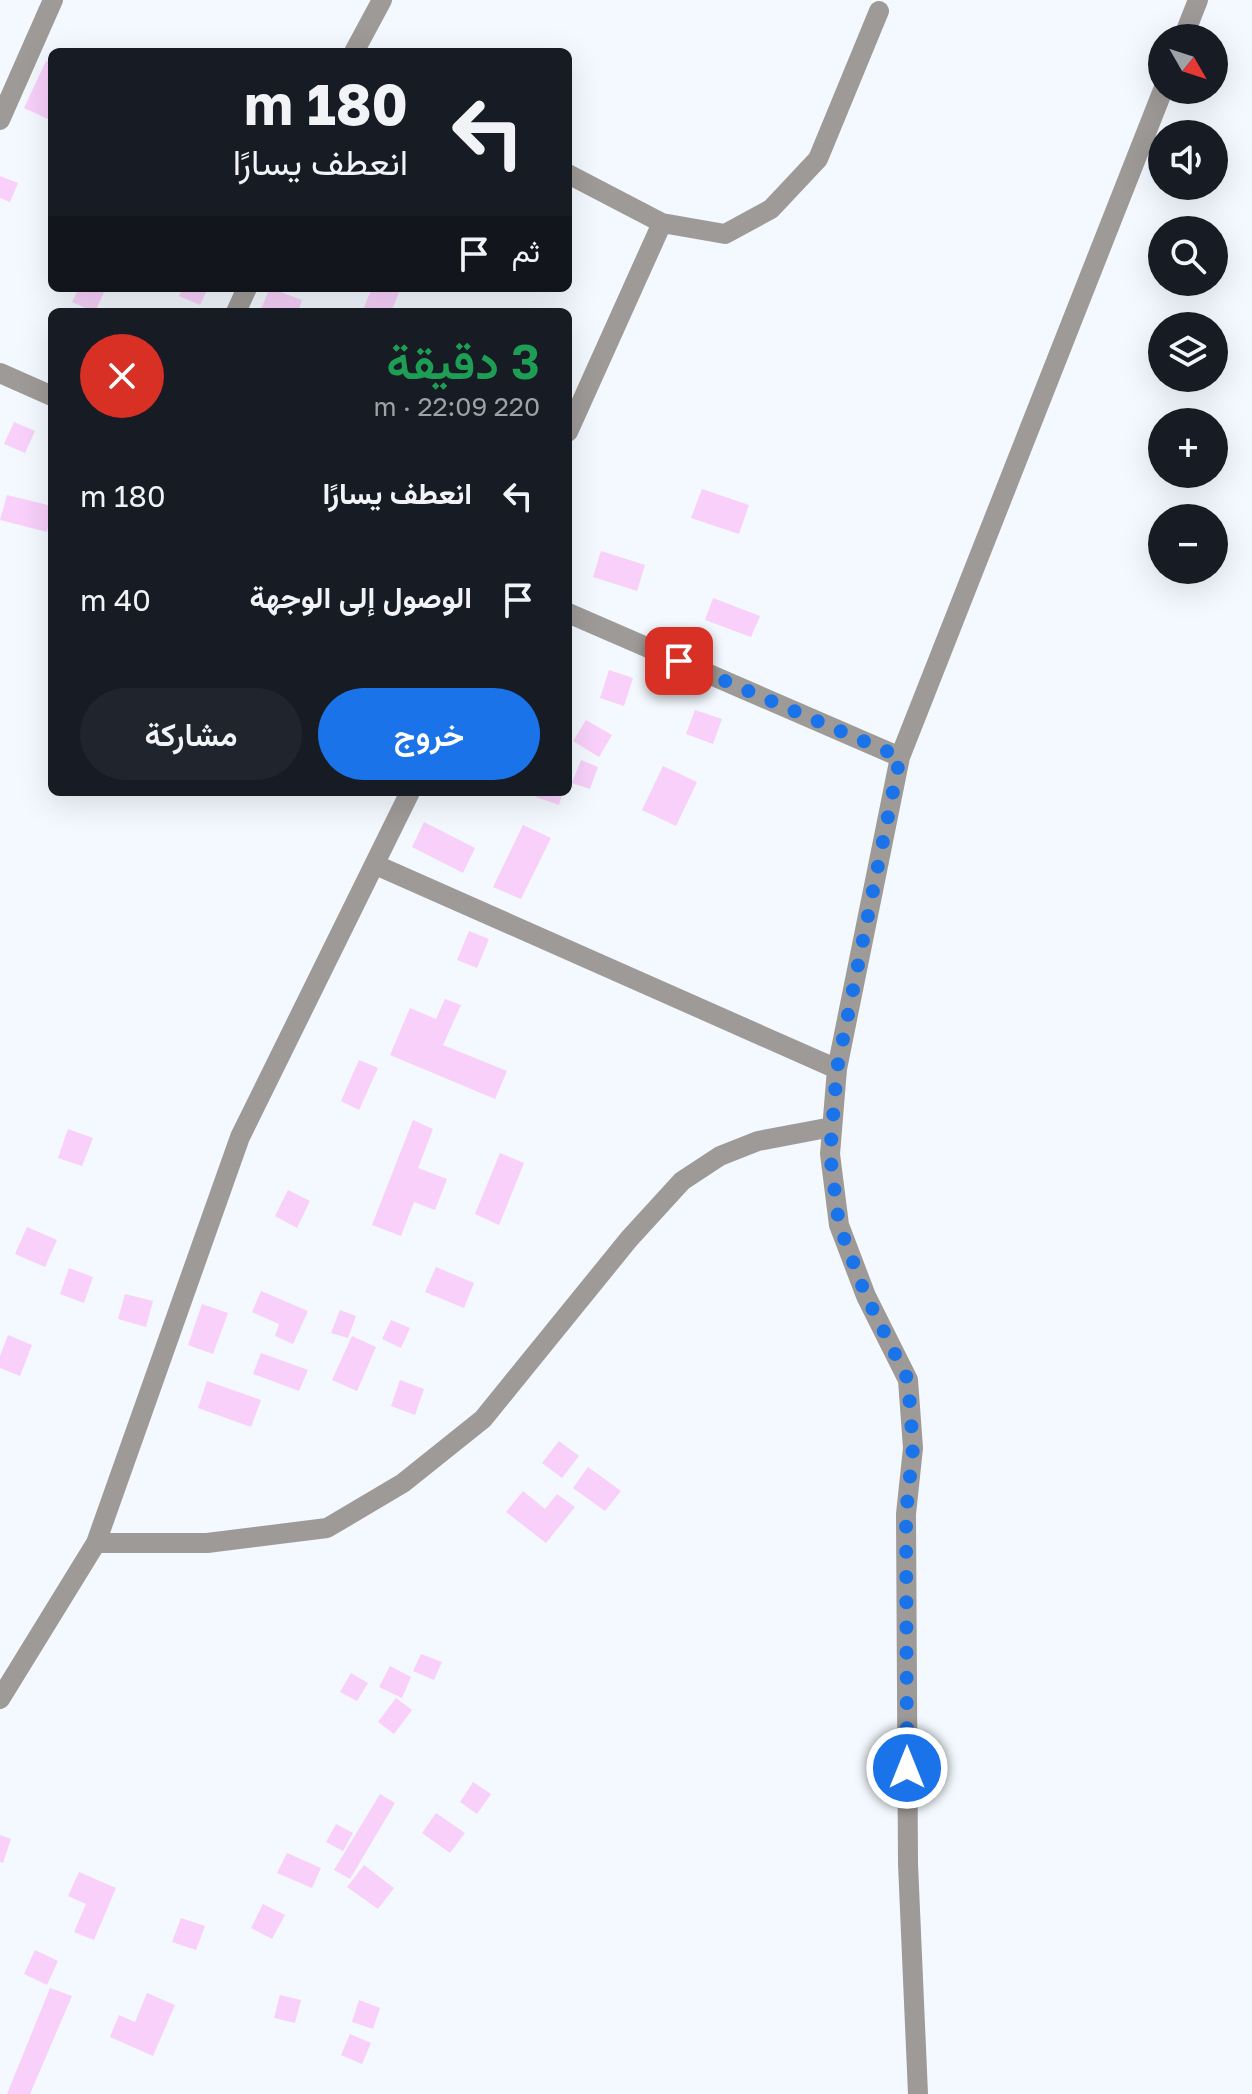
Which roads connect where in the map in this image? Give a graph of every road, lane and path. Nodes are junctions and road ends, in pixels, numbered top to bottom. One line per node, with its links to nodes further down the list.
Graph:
1 (53, 0): 8 (street)
2 (382, 0): 6 (street)
3 (1198, 0): 5 (street)
4 (879, 11): 10 (street)
5 (1189, 24)
6 (356, 48)
7 (1157, 104): 15 (street)
8 (0, 120)
9 (572, 176): 10 (street)
10 (662, 223): 13 (street)
11 (0, 373): 12 (street)
12 (48, 394)
13 (572, 423)
14 (572, 615): 15 (street)
15 (900, 757): 18 (street)
16 (405, 796): 17 (street)
17 (376, 865): 18 (street); 20 (street)
18 (837, 1069): 19 (street)
19 (832, 1127): 20 (street); 22 (street)
20 (96, 1543): 21 (street)
21 (0, 1699)
22 (918, 2094)

